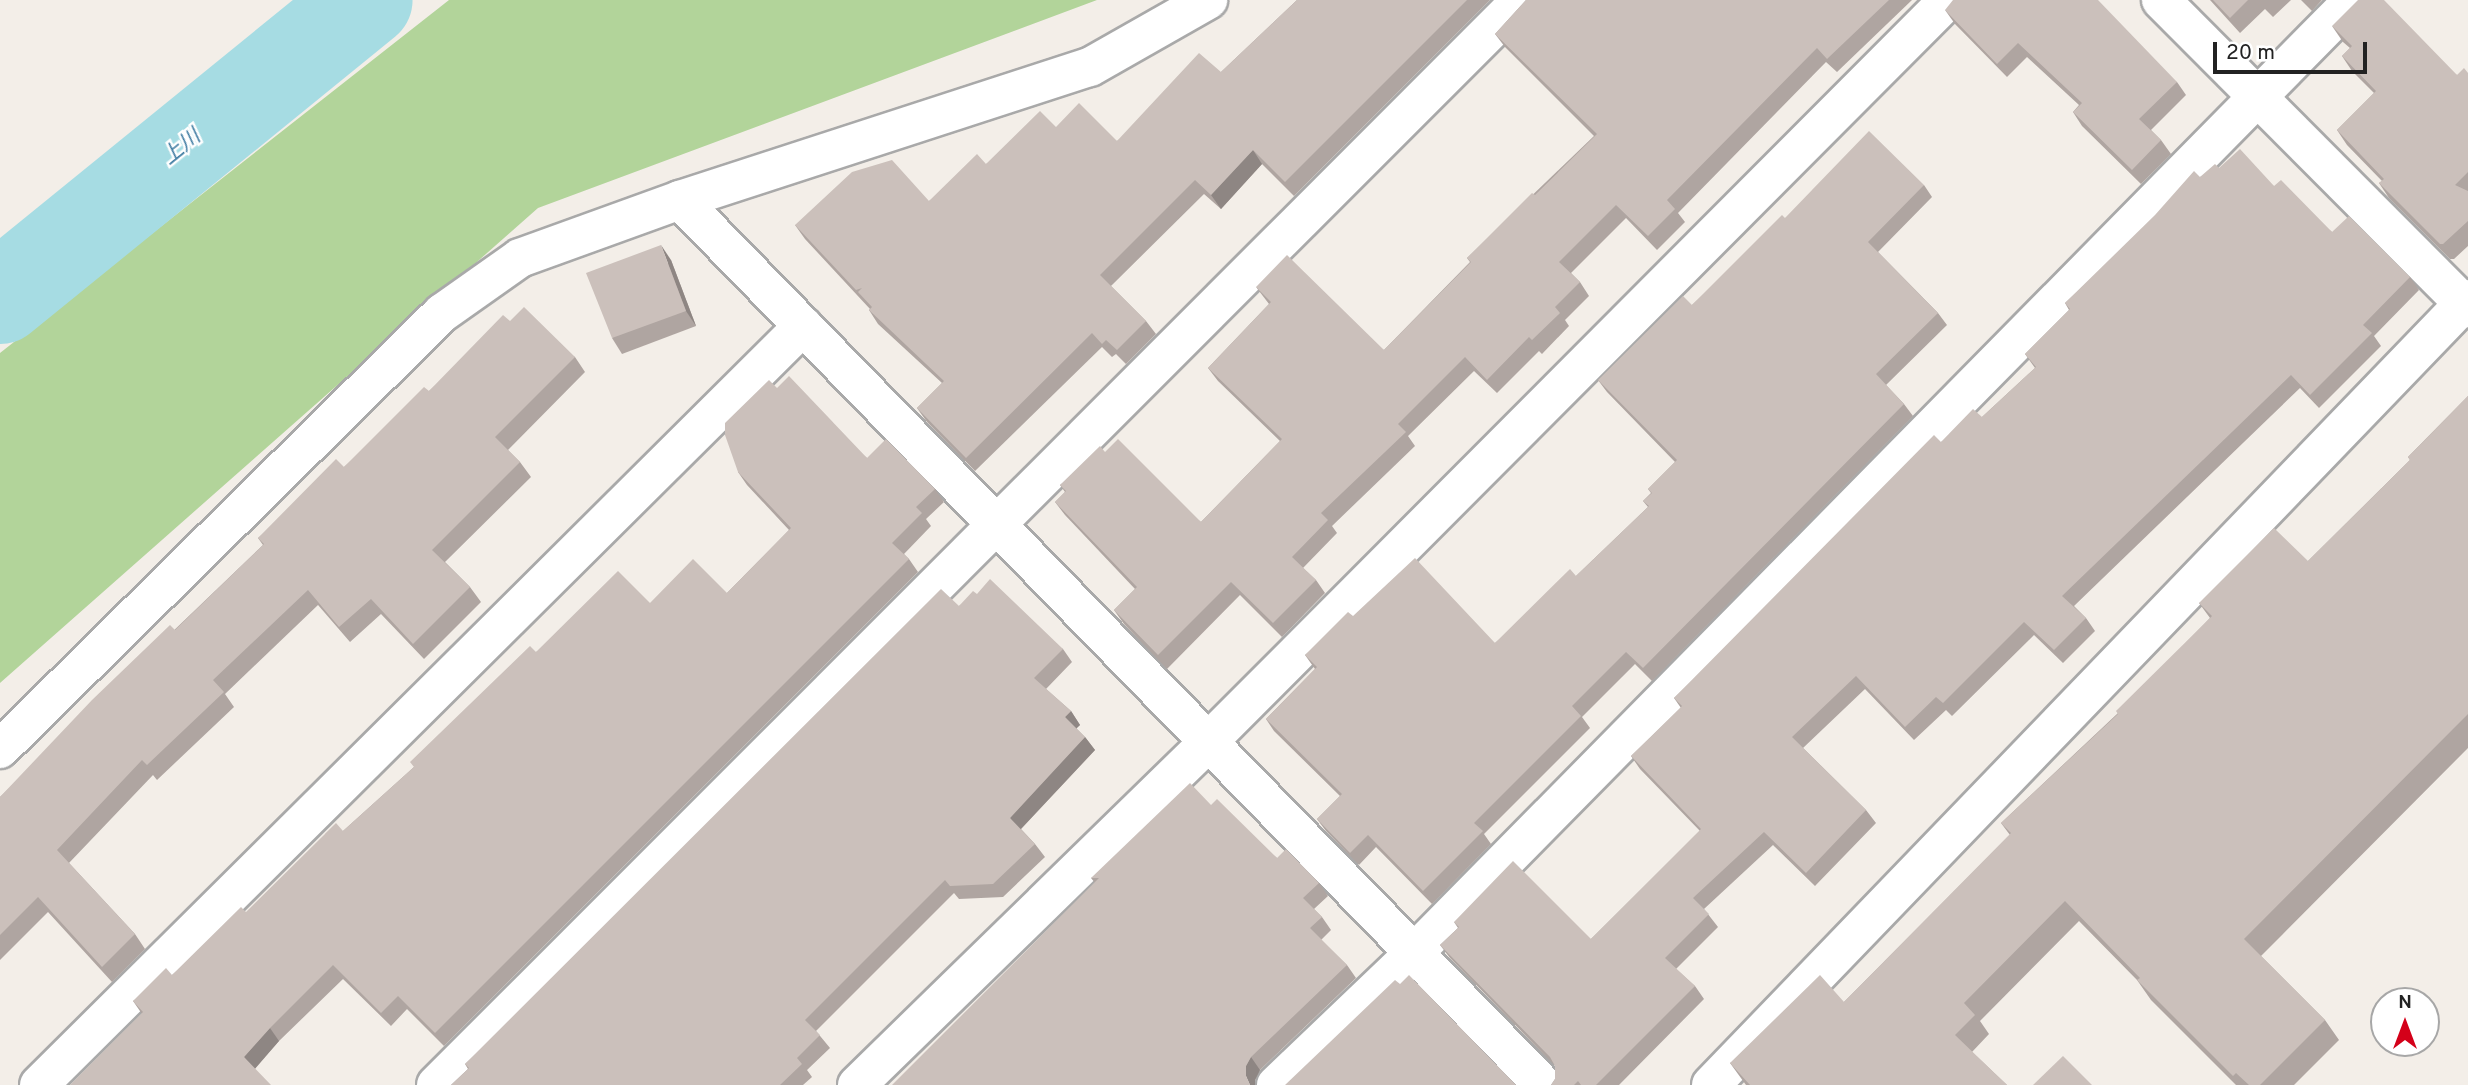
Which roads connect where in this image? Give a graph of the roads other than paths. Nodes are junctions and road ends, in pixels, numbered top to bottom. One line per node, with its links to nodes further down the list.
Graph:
1 (1208, 0): 7 (street)
2 (1521, 0): 10 (street)
3 (1948, 0): 11 (street)
4 (2161, 0): 6 (street)
5 (2353, 0): 6 (street)
6 (2256, 95): 8 (street); 13 (street)
7 (680, 200): 9 (street); 12 (street)
8 (2467, 304): 19 (street)
9 (803, 326): 10 (street); 14 (street)
10 (995, 524): 11 (street); 15 (street)
11 (1208, 743): 13 (street); 16 (street)
12 (0, 749)
13 (1414, 953): 17 (street); 18 (street)
14 (39, 1085)
15 (436, 1085)
16 (857, 1085)
17 (1276, 1085)
18 (1543, 1085)
19 (1711, 1085)

